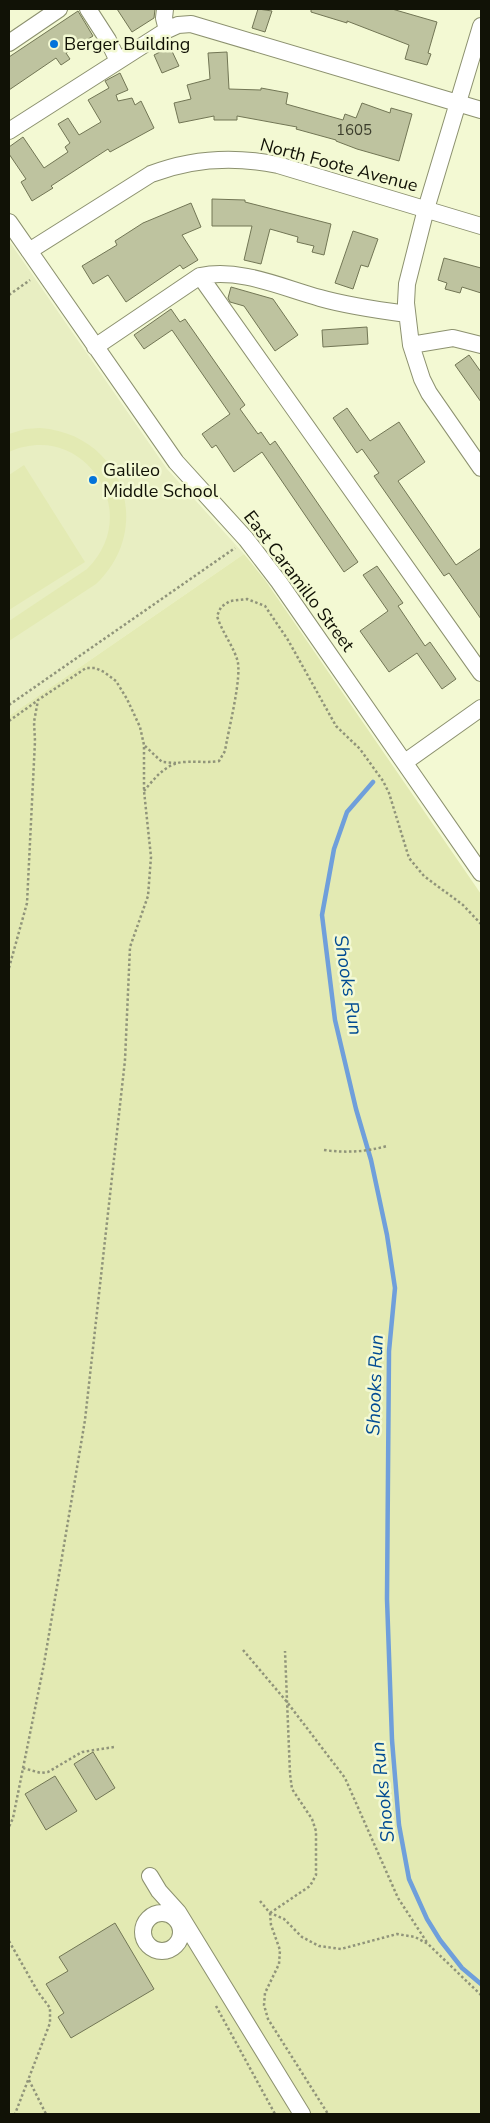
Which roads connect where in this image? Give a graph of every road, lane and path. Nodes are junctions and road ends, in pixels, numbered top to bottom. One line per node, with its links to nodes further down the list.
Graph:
1 (59, 9): 6 (street)
2 (88, 9): 7 (street)
3 (165, 9): 5 (street)
4 (481, 26): 8 (street)
5 (167, 30): 7 (street); 8 (street)
6 (9, 43)
7 (118, 61): 10 (street)
8 (458, 103): 9 (street); 11 (street)
9 (481, 110)
10 (9, 131)
11 (426, 209): 13 (street, North Foote Avenue); 14 (street, North Foote Avenue); 18 (street)
12 (9, 222): 14 (street, East Caramillo Street)
13 (481, 226)
14 (29, 251): 21 (street, East Caramillo Street)
15 (200, 276): 18 (street); 21 (street); 24 (street)
16 (31, 280): 17 (path)
17 (9, 295)
18 (407, 314): 19 (street)
19 (411, 345): 20 (street); 22 (street)
20 (481, 345)
21 (95, 347): 23 (street, East Caramillo Street)
22 (481, 468)
23 (246, 539): 26 (path); 30 (street, East Caramillo Street)
24 (481, 672)
25 (38, 700): 28 (path); 29 (path); 35 (path)
26 (9, 705)
27 (481, 708): 30 (street)
28 (9, 722)
29 (144, 745): 31 (path); 32 (path)
30 (405, 762): 33 (street, East Caramillo Street)
31 (178, 764): 32 (path); 34 (path)
32 (144, 791): 42 (path)
33 (481, 873)
34 (481, 924)
35 (9, 968)
36 (387, 1146): 37 (path)
37 (324, 1150)
38 (243, 1650): 40 (path)
39 (285, 1651): 40 (path)
40 (287, 1702): 46 (path); 48 (path)
41 (114, 1746): 42 (path)
42 (23, 1768): 43 (path)
43 (9, 1827)
44 (150, 1876): 53 (street)
45 (260, 1901): 46 (path)
46 (270, 1913): 48 (path); 54 (path)
47 (9, 1942): 50 (path)
48 (428, 1944): 49 (path)
49 (481, 1995)
50 (29, 2078): 51 (path); 52 (path)
51 (15, 2114)
52 (46, 2114)
53 (302, 2114)
54 (328, 2114)

